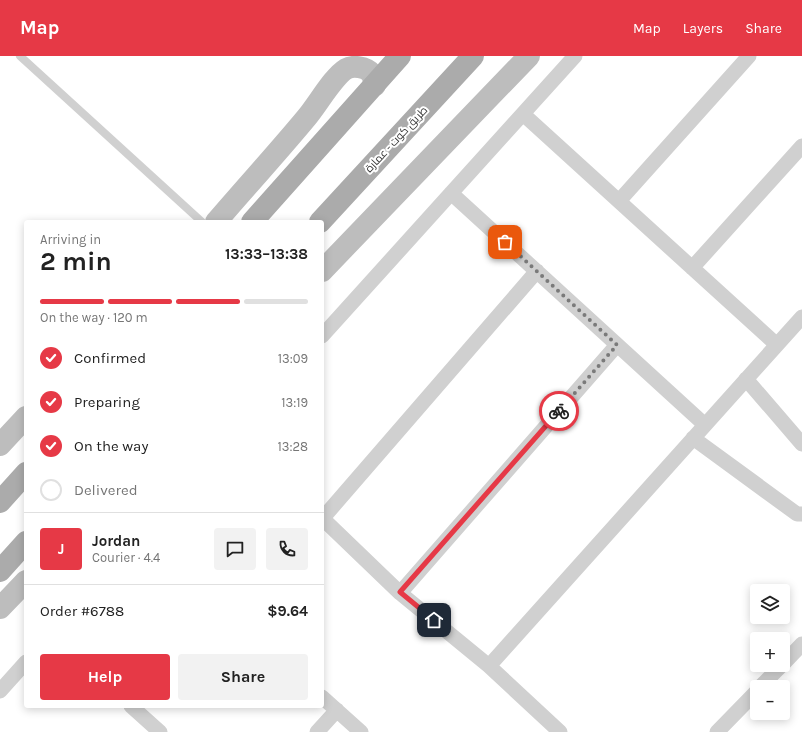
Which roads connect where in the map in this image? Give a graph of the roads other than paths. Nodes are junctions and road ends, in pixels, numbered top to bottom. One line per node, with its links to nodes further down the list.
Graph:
1 (20, 56): 13 (lane)
2 (391, 56): 8 (main road)
3 (400, 56): 8 (main road)
4 (473, 56): 16 (main road, طريق كوت - عمارة)
5 (529, 56): 18 (street)
6 (575, 56): 9 (street)
7 (750, 56): 12 (street)
8 (378, 81): 14 (street); 15 (main road)
9 (523, 114): 11 (street); 12 (street)
10 (802, 146): 17 (street)
11 (451, 193): 19 (street); 21 (street)
12 (619, 201): 17 (street)
13 (200, 220)
14 (218, 220)
15 (254, 220)
16 (322, 220)
17 (692, 268): 23 (street)
18 (324, 269)
19 (537, 271): 22 (street); 33 (street)
20 (802, 317): 23 (street)
21 (324, 334)
22 (617, 345): 26 (street); 38 (street)
23 (776, 345): 24 (street)
24 (746, 379): 26 (street); 28 (street)
25 (24, 419): 29 (street)
26 (705, 425): 27 (street)
27 (693, 438): 32 (street); 43 (street)
28 (802, 444)
29 (0, 445)
30 (24, 475): 31 (main road)
31 (0, 502)
32 (802, 514)
33 (324, 517)
34 (324, 521): 38 (street)
35 (24, 544): 36 (main road)
36 (0, 571)
37 (24, 583): 39 (street)
38 (400, 592): 43 (street)
39 (0, 608)
40 (802, 644): 41 (street)
41 (790, 656)
42 (24, 664): 46 (street)
43 (489, 666): 54 (street)
44 (774, 672): 45 (street)
45 (767, 680)
46 (0, 691)
47 (750, 698): 55 (street)
48 (324, 699): 50 (street)
49 (138, 708): 51 (street)
50 (337, 710): 52 (street); 53 (street)
51 (160, 732)
52 (317, 732)
53 (360, 732)
54 (560, 732)
55 (717, 732)

